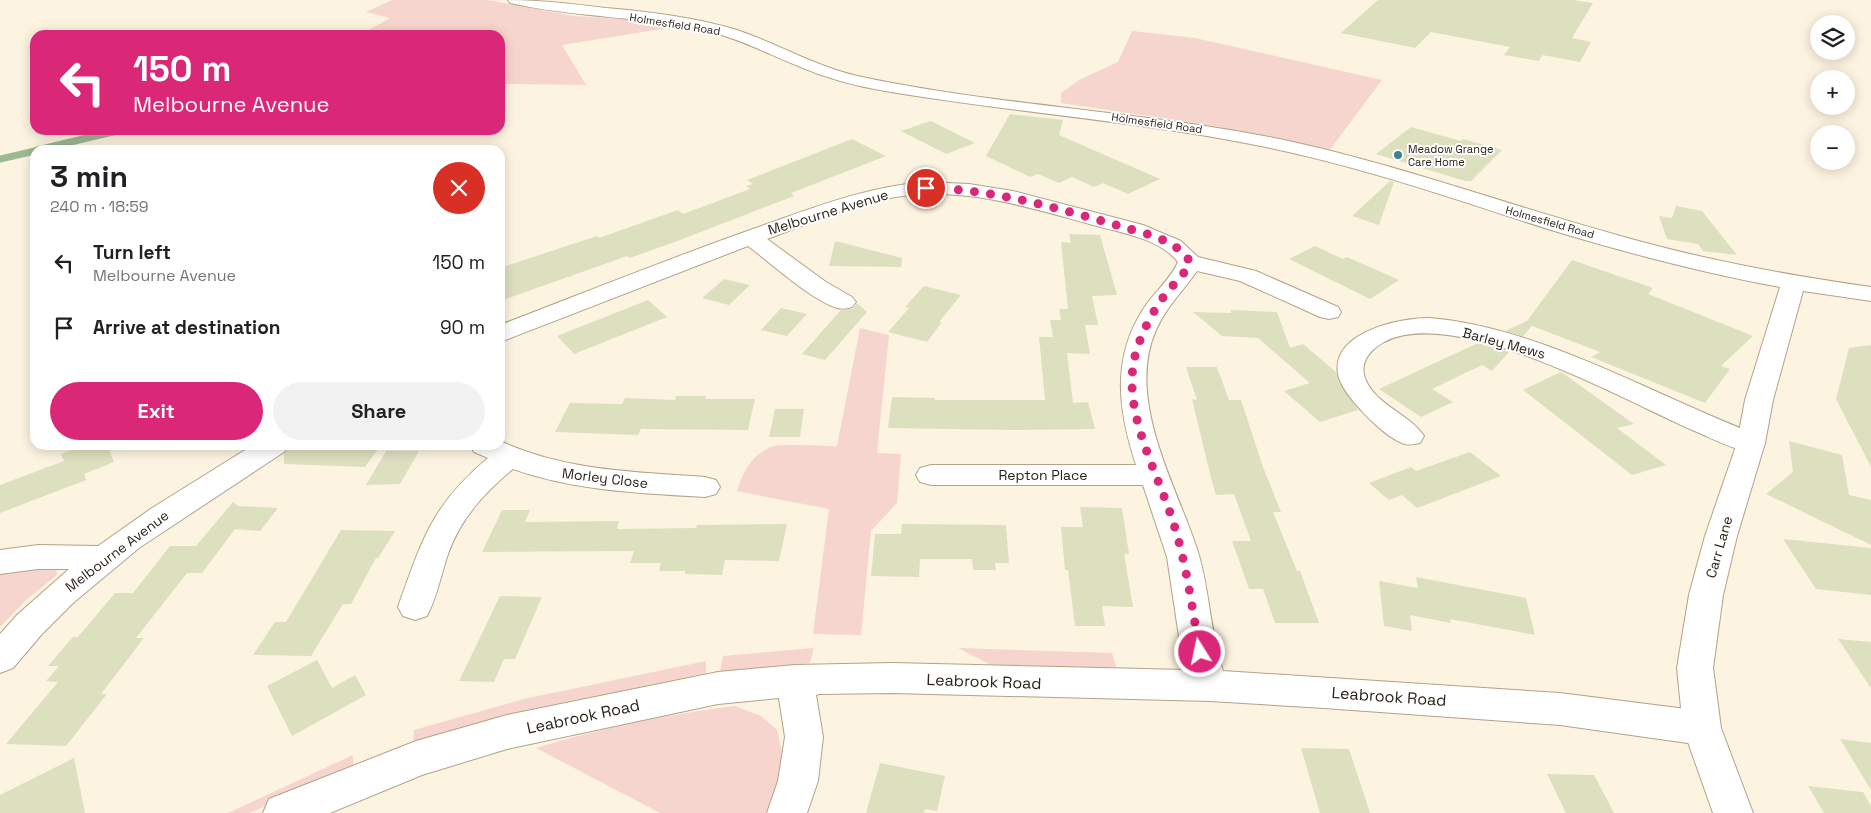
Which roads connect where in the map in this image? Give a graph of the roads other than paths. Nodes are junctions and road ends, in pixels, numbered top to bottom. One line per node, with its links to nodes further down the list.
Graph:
1 (515, 0): 4 (street, Holmesfield Road)
2 (750, 237): 3 (street, Melbourne Avenue); 6 (street); 8 (street, Melbourne Avenue)
3 (1190, 262): 7 (street); 14 (street)
4 (1794, 284): 5 (street, Holmesfield Road); 10 (street, Carr Lane)
5 (1871, 294)
6 (844, 302)
7 (1329, 312)
8 (505, 332)
9 (1410, 436): 10 (street, Barley Mews)
10 (1751, 443): 22 (street, Carr Lane)
11 (266, 450): 16 (street, Melbourne Avenue)
12 (496, 451): 15 (street, Morley Close); 18 (street, Morley Close)
13 (931, 475): 14 (street, Repton Place)
14 (1154, 475): 21 (street)
15 (705, 487)
16 (102, 558): 17 (street); 19 (street, Melbourne Avenue)
17 (0, 562)
18 (415, 608)
19 (0, 658)
20 (795, 680): 21 (street, Leabrook Road); 23 (street, Leabrook Road); 24 (street)
21 (1210, 686): 22 (street, Leabrook Road)
22 (1702, 728): 25 (street, Carr Lane)
23 (283, 813)
24 (788, 813)
25 (1733, 813)

